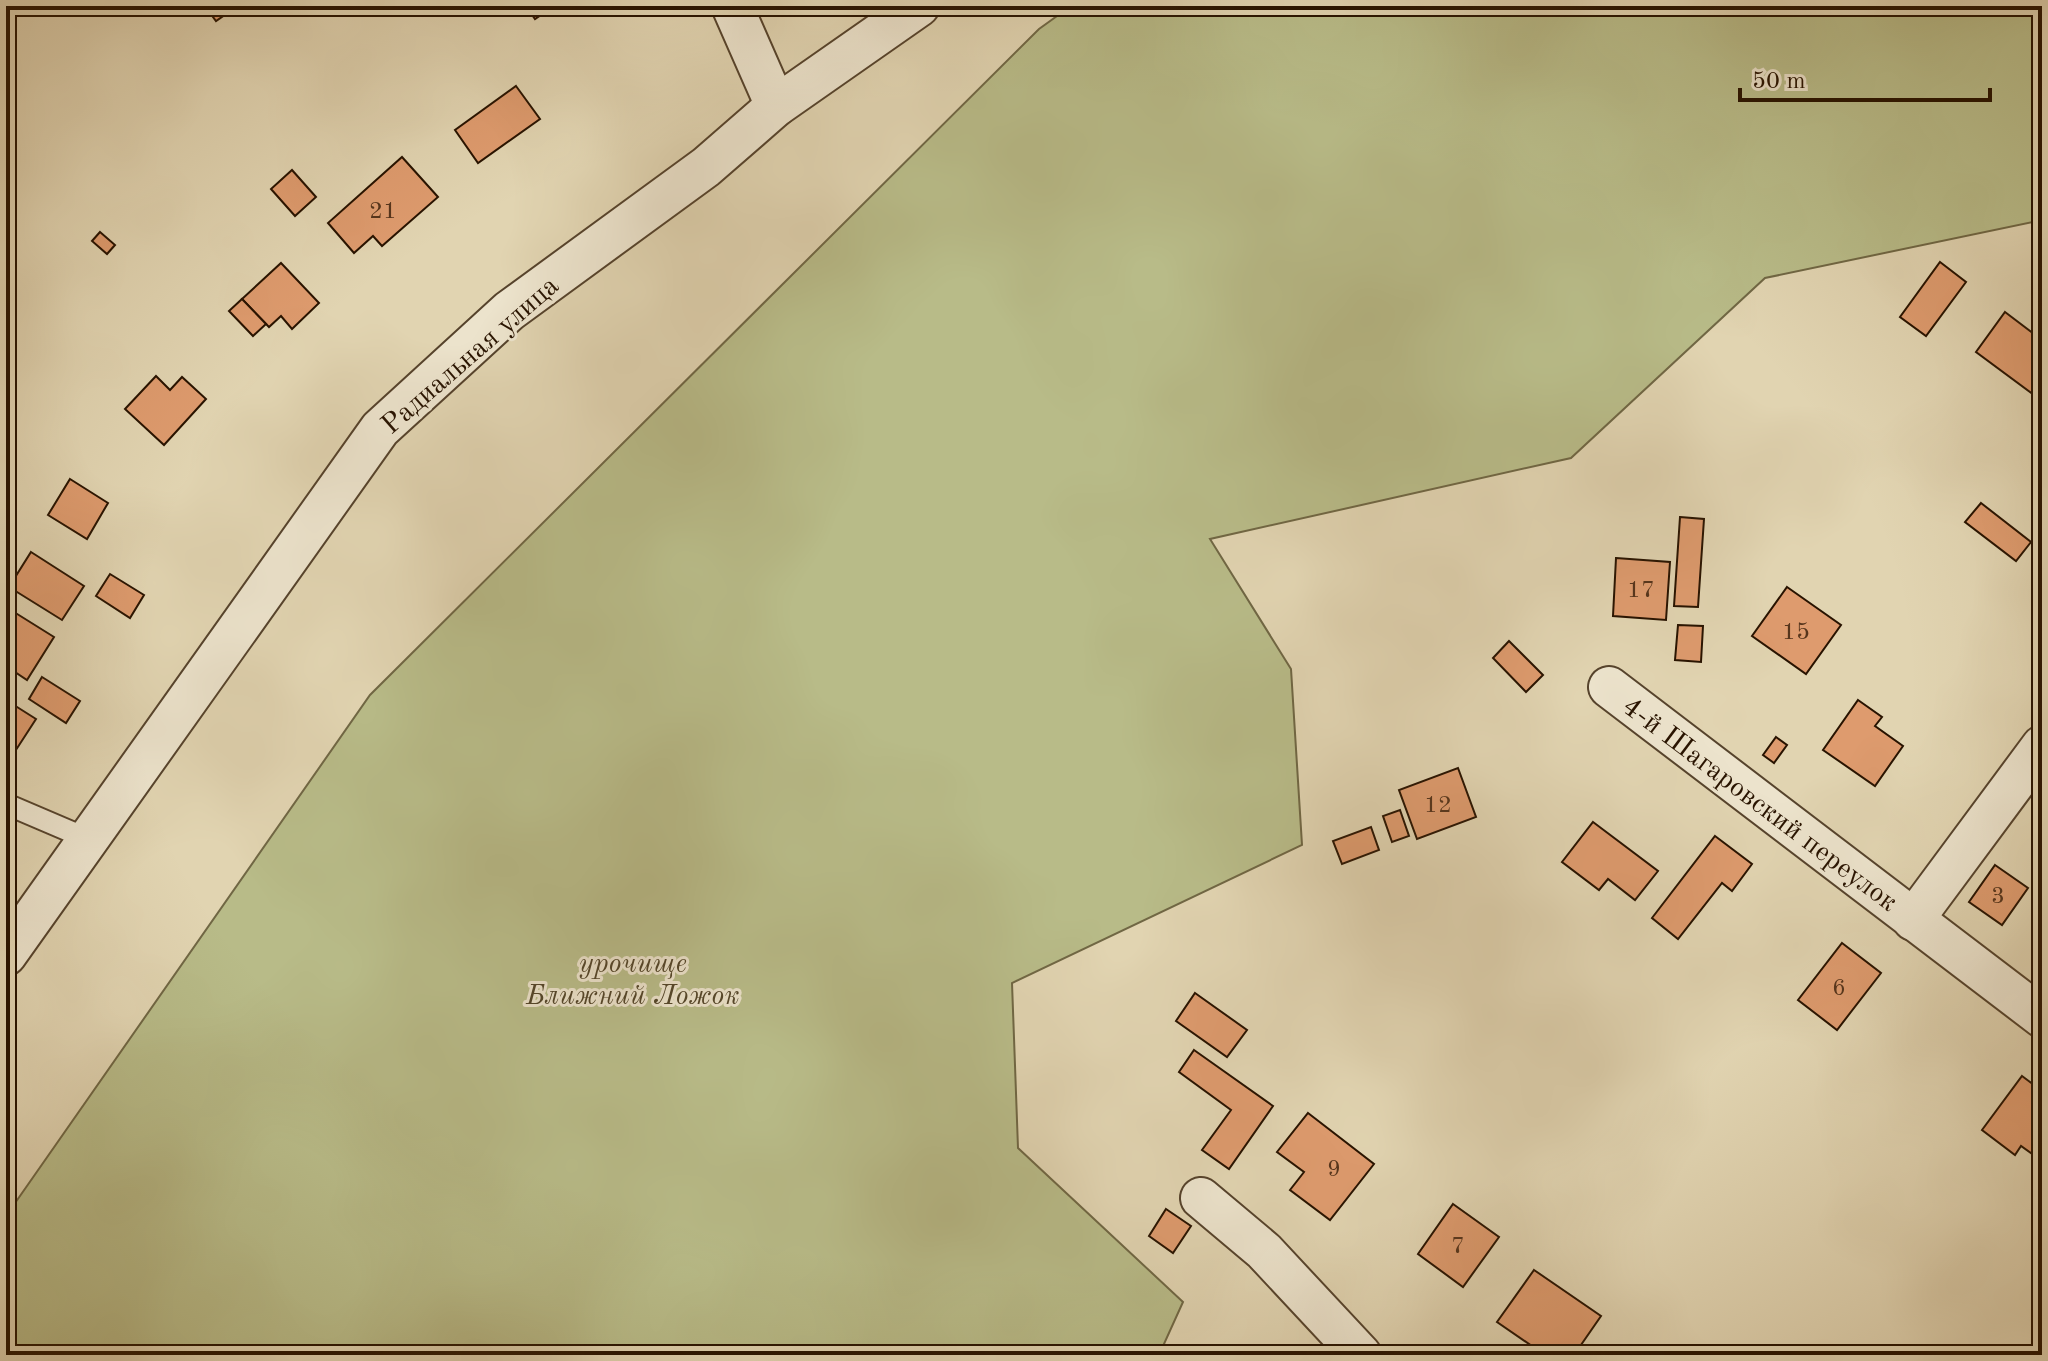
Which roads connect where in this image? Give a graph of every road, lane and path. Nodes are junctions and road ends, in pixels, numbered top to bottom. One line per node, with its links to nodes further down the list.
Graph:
1 (732, 6): 3 (street)
2 (919, 6): 3 (street, Радиальная улица)
3 (776, 106): 7 (street, Радиальная улица)
4 (1609, 687): 8 (street, 4-й Шагаровский переулок)
5 (2042, 746): 8 (street, 4-й Шагаровский переулок)
6 (6, 804): 7 (lane)
7 (88, 839): 9 (street, Радиальная улица)
8 (1913, 920): 10 (street, 4-й Шагаровский переулок)
9 (6, 955)
10 (2042, 1017)
11 (1201, 1198): 12 (street)
12 (1361, 1355)

